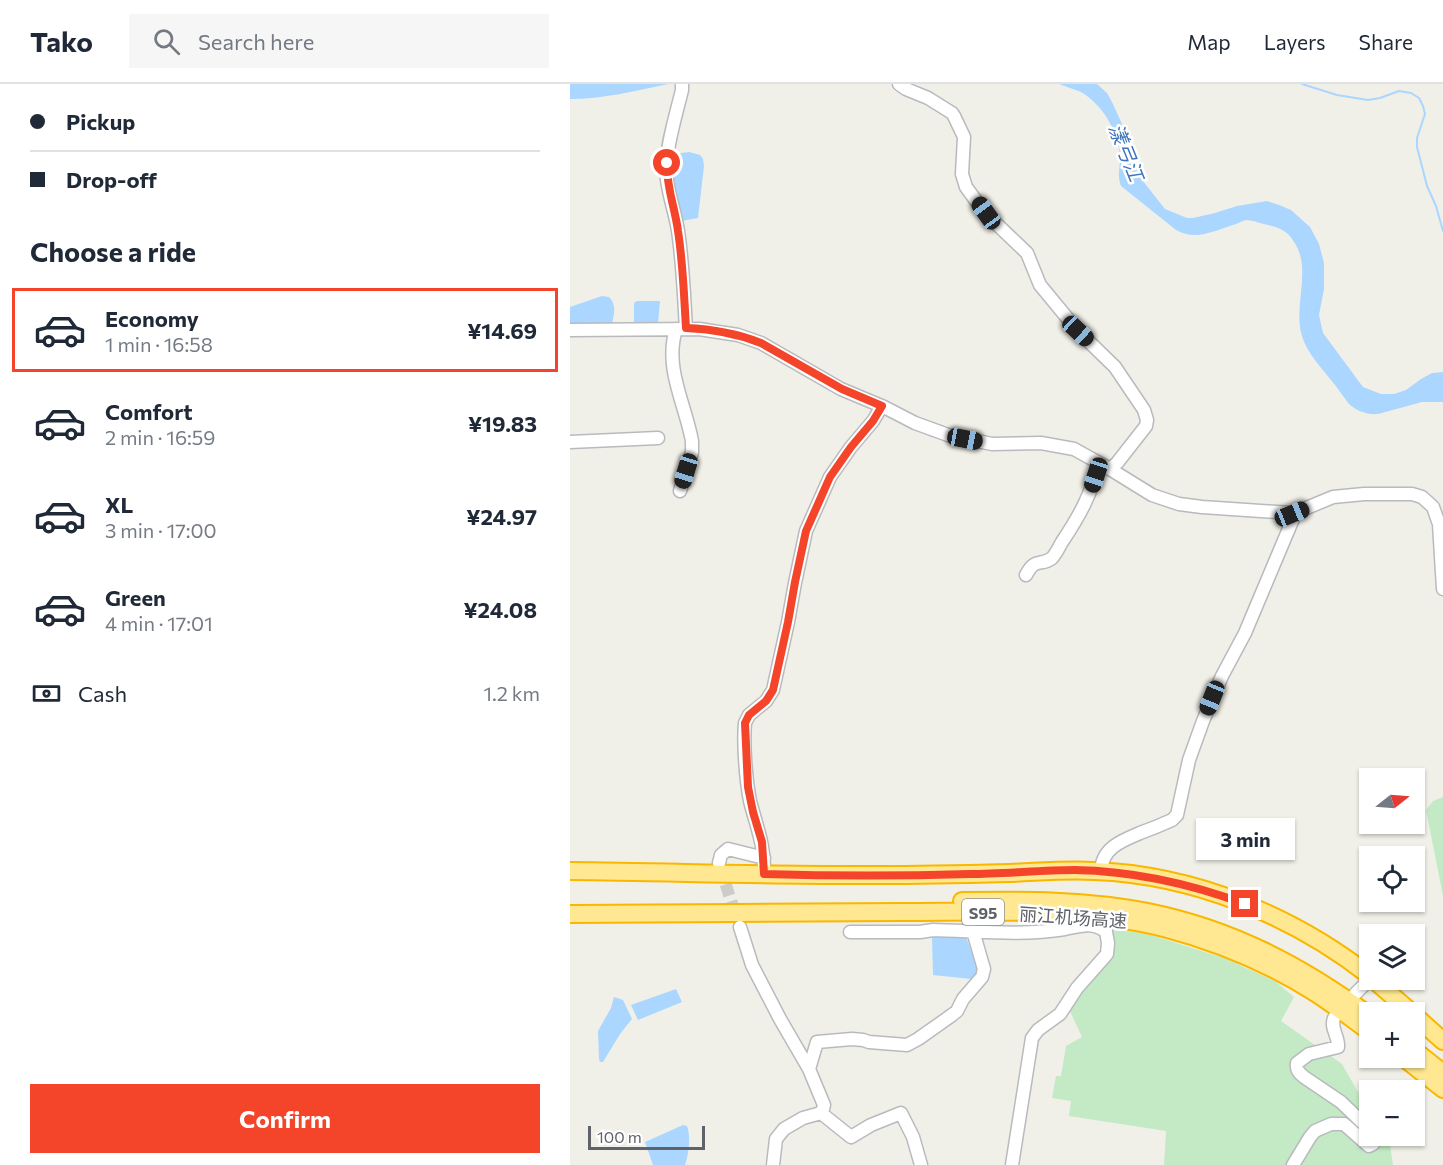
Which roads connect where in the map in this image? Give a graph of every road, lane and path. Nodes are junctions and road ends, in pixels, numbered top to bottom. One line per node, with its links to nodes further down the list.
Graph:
1 (899, 84): 8 (street)
2 (682, 87): 3 (street)
3 (681, 329): 4 (street); 5 (street); 9 (street)
4 (570, 330)
5 (882, 406): 8 (street); 14 (street)
6 (658, 438): 7 (street)
7 (570, 442)
8 (1105, 466): 10 (street); 11 (street)
9 (680, 491)
10 (1292, 514): 12 (street); 16 (street)
11 (1026, 575)
12 (1443, 589)
13 (719, 863): 14 (street)
14 (764, 866): 15 (highway); 16 (highway)
15 (570, 871)
16 (1101, 871): 22 (highway)
17 (570, 903): 27 (highway, 丽江机场高速 / S95)
18 (570, 914): 29 (highway, 丽江机场高速 / S95)
19 (740, 927): 34 (street)
20 (973, 931): 21 (street); 34 (street); 42 (street)
21 (850, 933)
22 (1359, 969)
23 (1359, 990): 25 (street)
24 (1385, 990): 26 (highway)
25 (1355, 994)
26 (1399, 1002)
27 (1359, 1008)
28 (1334, 1018): 38 (street)
29 (1359, 1024)
30 (1425, 1025): 31 (highway)
31 (1443, 1041)
32 (1425, 1059): 35 (highway)
33 (1417, 1068): 36 (highway)
34 (809, 1069): 37 (street)
35 (1443, 1073)
36 (1443, 1089)
37 (821, 1113): 40 (street); 41 (street)
38 (1359, 1119)
39 (1359, 1137): 43 (street)
40 (773, 1165)
41 (921, 1165)
42 (1012, 1165)
43 (1293, 1165)

